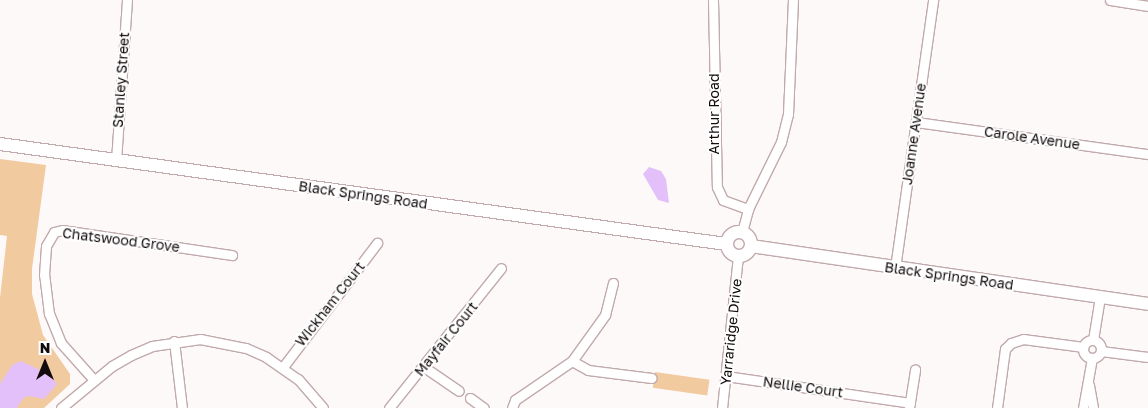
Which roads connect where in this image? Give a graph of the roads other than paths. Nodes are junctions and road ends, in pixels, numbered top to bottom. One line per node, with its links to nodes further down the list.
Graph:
1 (127, 0): 10 (street, Stanley Street)
2 (713, 0): 11 (street, Arthur Road)
3 (793, 0): 11 (street)
4 (933, 0): 7 (street, Joanne Avenue)
5 (1110, 0): 6 (street)
6 (1148, 6)
7 (916, 122): 9 (street, Carole Avenue); 19 (street, Joanne Avenue)
8 (0, 144): 10 (main road, Black Springs Road)
9 (1148, 154)
10 (116, 161): 14 (main road, Black Springs Road)
11 (748, 209): 12 (street)
12 (742, 232): 14 (main road); 15 (main road)
13 (377, 243): 30 (street, Wickham Court)
14 (726, 244): 17 (main road)
15 (751, 246): 17 (main road); 19 (main road, Black Springs Road)
16 (232, 255): 35 (street, Chatswood Grove)
17 (738, 256): 33 (street, Yarraridge Drive)
18 (501, 268): 31 (street, Mayfair Court)
19 (895, 268): 21 (main road, Black Springs Road)
20 (613, 283): 29 (street)
21 (1100, 297): 22 (main road, Black Springs Road); 23 (street)
22 (1148, 304)
23 (1093, 340): 25 (street); 26 (street)
24 (174, 341): 30 (street); 35 (street); 41 (street)
25 (1083, 347): 28 (street); 47 (street)
26 (1101, 351): 27 (street); 28 (street)
27 (1148, 357)
28 (1092, 358): 36 (street)
29 (572, 361): 34 (street); 45 (street)
30 (283, 367): 42 (street)
31 (424, 367): 37 (street); 43 (street, Mayfair Court)
32 (915, 368): 39 (street, Nellie Court)
33 (726, 376): 39 (street, Nellie Court); 46 (street, Yarraridge Drive)
34 (652, 378)
35 (94, 380): 40 (street)
36 (1088, 382): 48 (street); 49 (street)
37 (459, 391)
38 (470, 398): 44 (street)
39 (910, 405)
40 (61, 408)
41 (182, 408)
42 (323, 408)
43 (389, 408)
44 (484, 408)
45 (512, 408)
46 (722, 408)
47 (997, 408)
48 (1084, 408)
49 (1094, 408)

